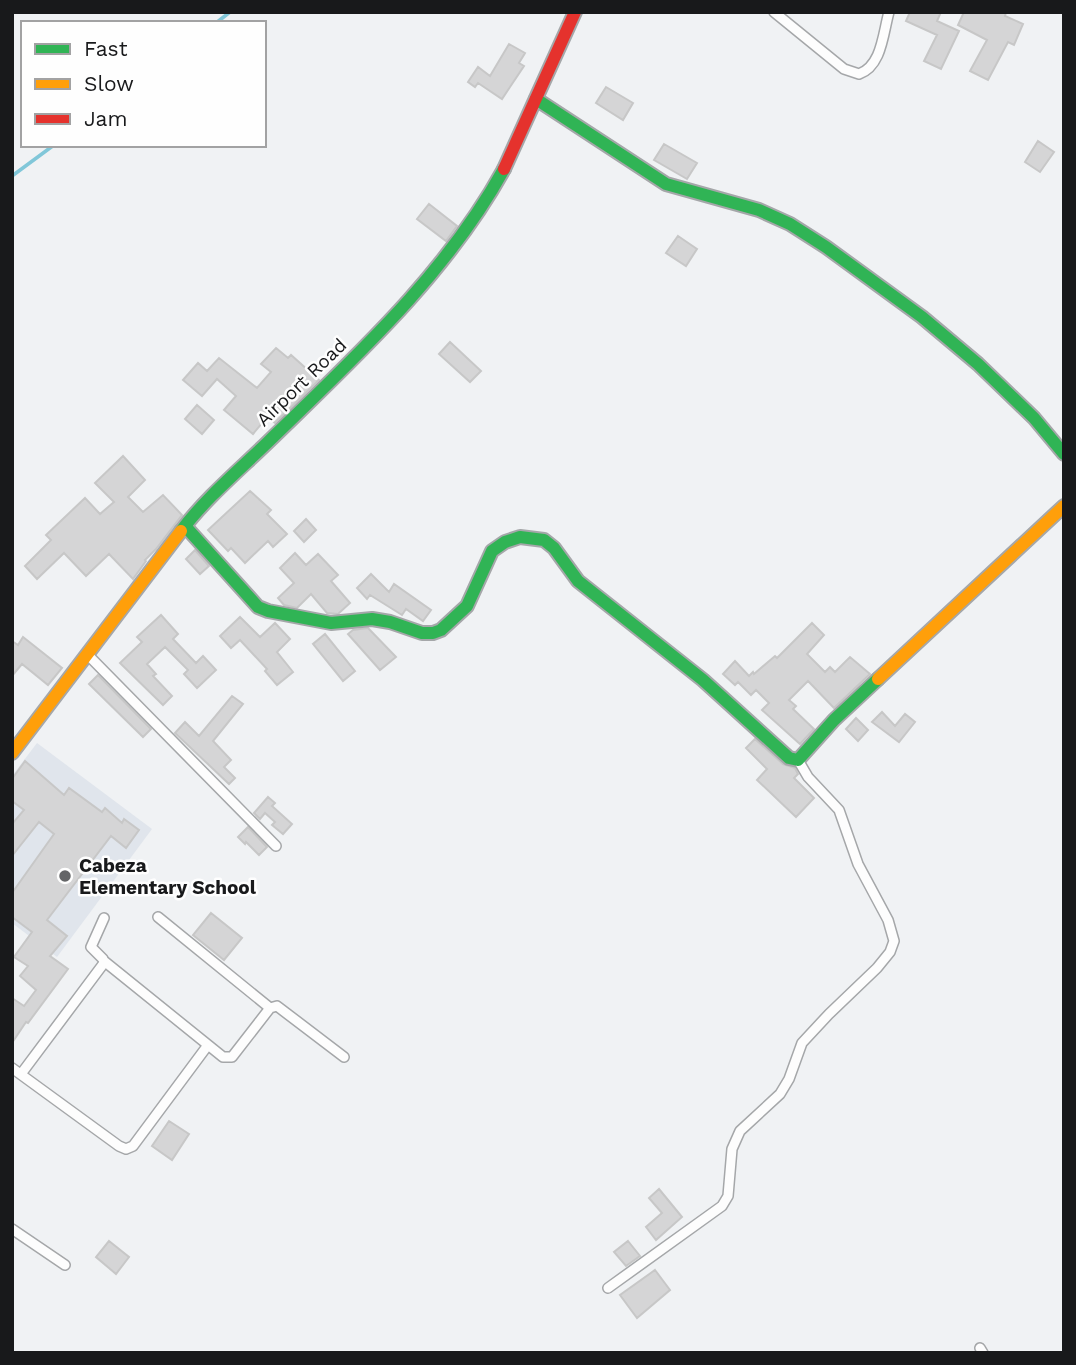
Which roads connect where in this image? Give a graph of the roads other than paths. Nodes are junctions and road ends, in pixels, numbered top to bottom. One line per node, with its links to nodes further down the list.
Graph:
1 (575, 12): 4 (street, Airport Road)
2 (774, 12): 3 (street)
3 (889, 12)
4 (536, 99): 5 (street); 7 (street, Airport Road)
5 (1064, 454)
6 (1064, 506): 10 (street)
7 (185, 526): 8 (street, Airport Road); 10 (street)
8 (87, 654): 9 (street, Airport Road); 11 (street)
9 (12, 753)
10 (798, 760): 21 (street)
11 (276, 846)
12 (104, 918): 14 (street)
13 (158, 918): 15 (street)
14 (104, 961): 16 (street); 18 (street)
15 (270, 1008): 16 (street); 17 (street)
16 (208, 1045): 18 (street)
17 (344, 1056)
18 (16, 1071)
19 (12, 1229): 20 (street)
20 (65, 1265)
21 (608, 1288)

